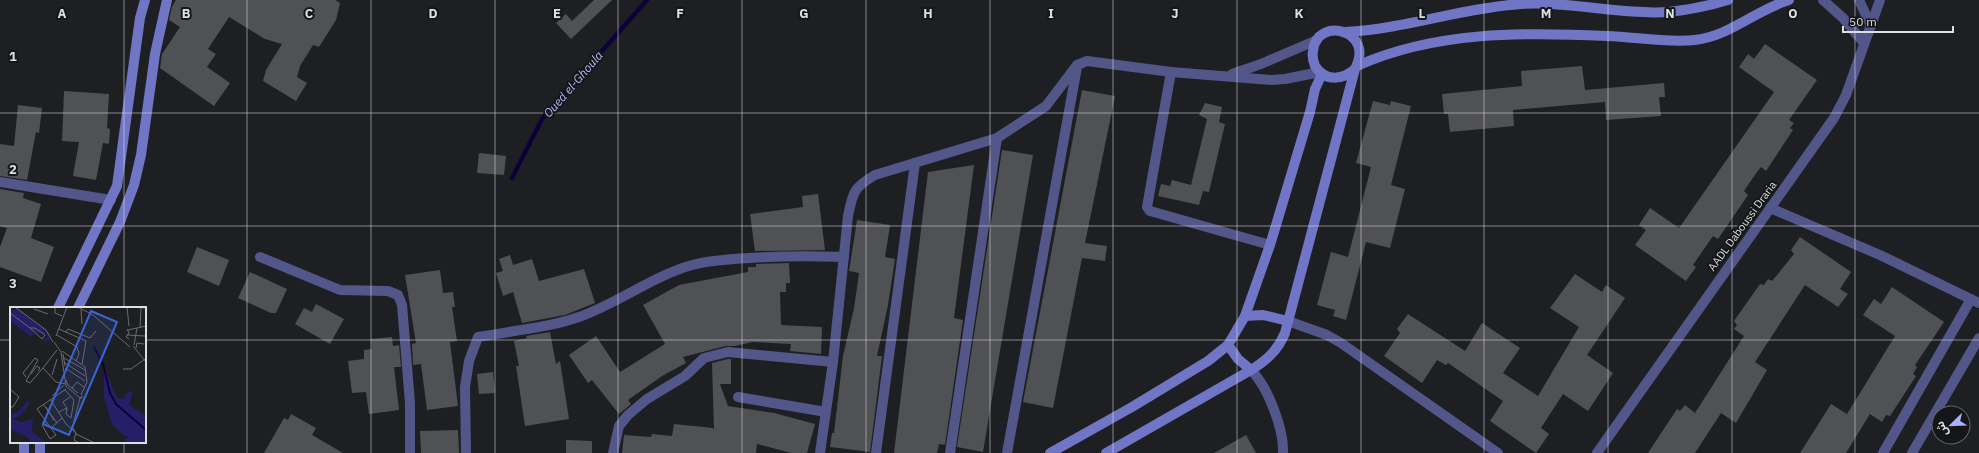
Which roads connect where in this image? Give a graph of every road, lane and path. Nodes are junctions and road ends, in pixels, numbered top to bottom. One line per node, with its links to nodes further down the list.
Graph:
1 (145, 0): 20 (street)
2 (167, 0): 27 (street)
3 (1728, 0): 9 (street)
4 (1790, 0): 13 (street)
5 (1823, 0): 11 (street)
6 (1859, 0): 8 (street)
7 (1880, 0): 8 (street, AADL Daboussi Draria)
8 (1871, 26): 11 (street, AADL Daboussi Draria)
9 (1345, 32): 10 (street); 13 (street)
10 (1317, 40): 15 (street); 16 (street)
11 (1864, 43): 21 (street, AADL Daboussi Draria)
12 (1077, 65): 14 (street); 17 (street); 42 (street)
13 (1356, 68): 15 (street); 29 (street)
14 (1172, 72): 16 (street); 22 (street)
15 (1321, 73): 16 (street); 22 (street)
16 (1222, 76)
17 (997, 138): 18 (street); 41 (street)
18 (914, 163): 24 (street); 40 (street)
19 (0, 182): 20 (street)
20 (111, 200): 26 (street)
21 (1770, 208): 25 (street); 47 (street, AADL Daboussi Draria)
22 (1270, 245): 28 (street)
23 (260, 257): 36 (street)
24 (844, 257): 32 (street); 37 (street)
25 (1975, 301): 48 (street)
26 (58, 307)
27 (78, 307)
28 (1246, 316): 29 (street); 31 (street)
29 (1288, 321): 33 (street); 46 (street)
30 (1979, 338): 49 (street)
31 (1228, 345): 33 (street); 43 (street)
32 (833, 362): 35 (street); 38 (street)
33 (1251, 370): 44 (street); 45 (street)
34 (738, 397): 35 (street)
35 (826, 412): 39 (street)
36 (410, 453)
37 (466, 453)
38 (613, 453)
39 (820, 453)
40 (876, 453)
41 (950, 453)
42 (1007, 453)
43 (1050, 453)
44 (1106, 453)
45 (1283, 453)
46 (1498, 453)
47 (1597, 453)
48 (1883, 453)
49 (1912, 453)

